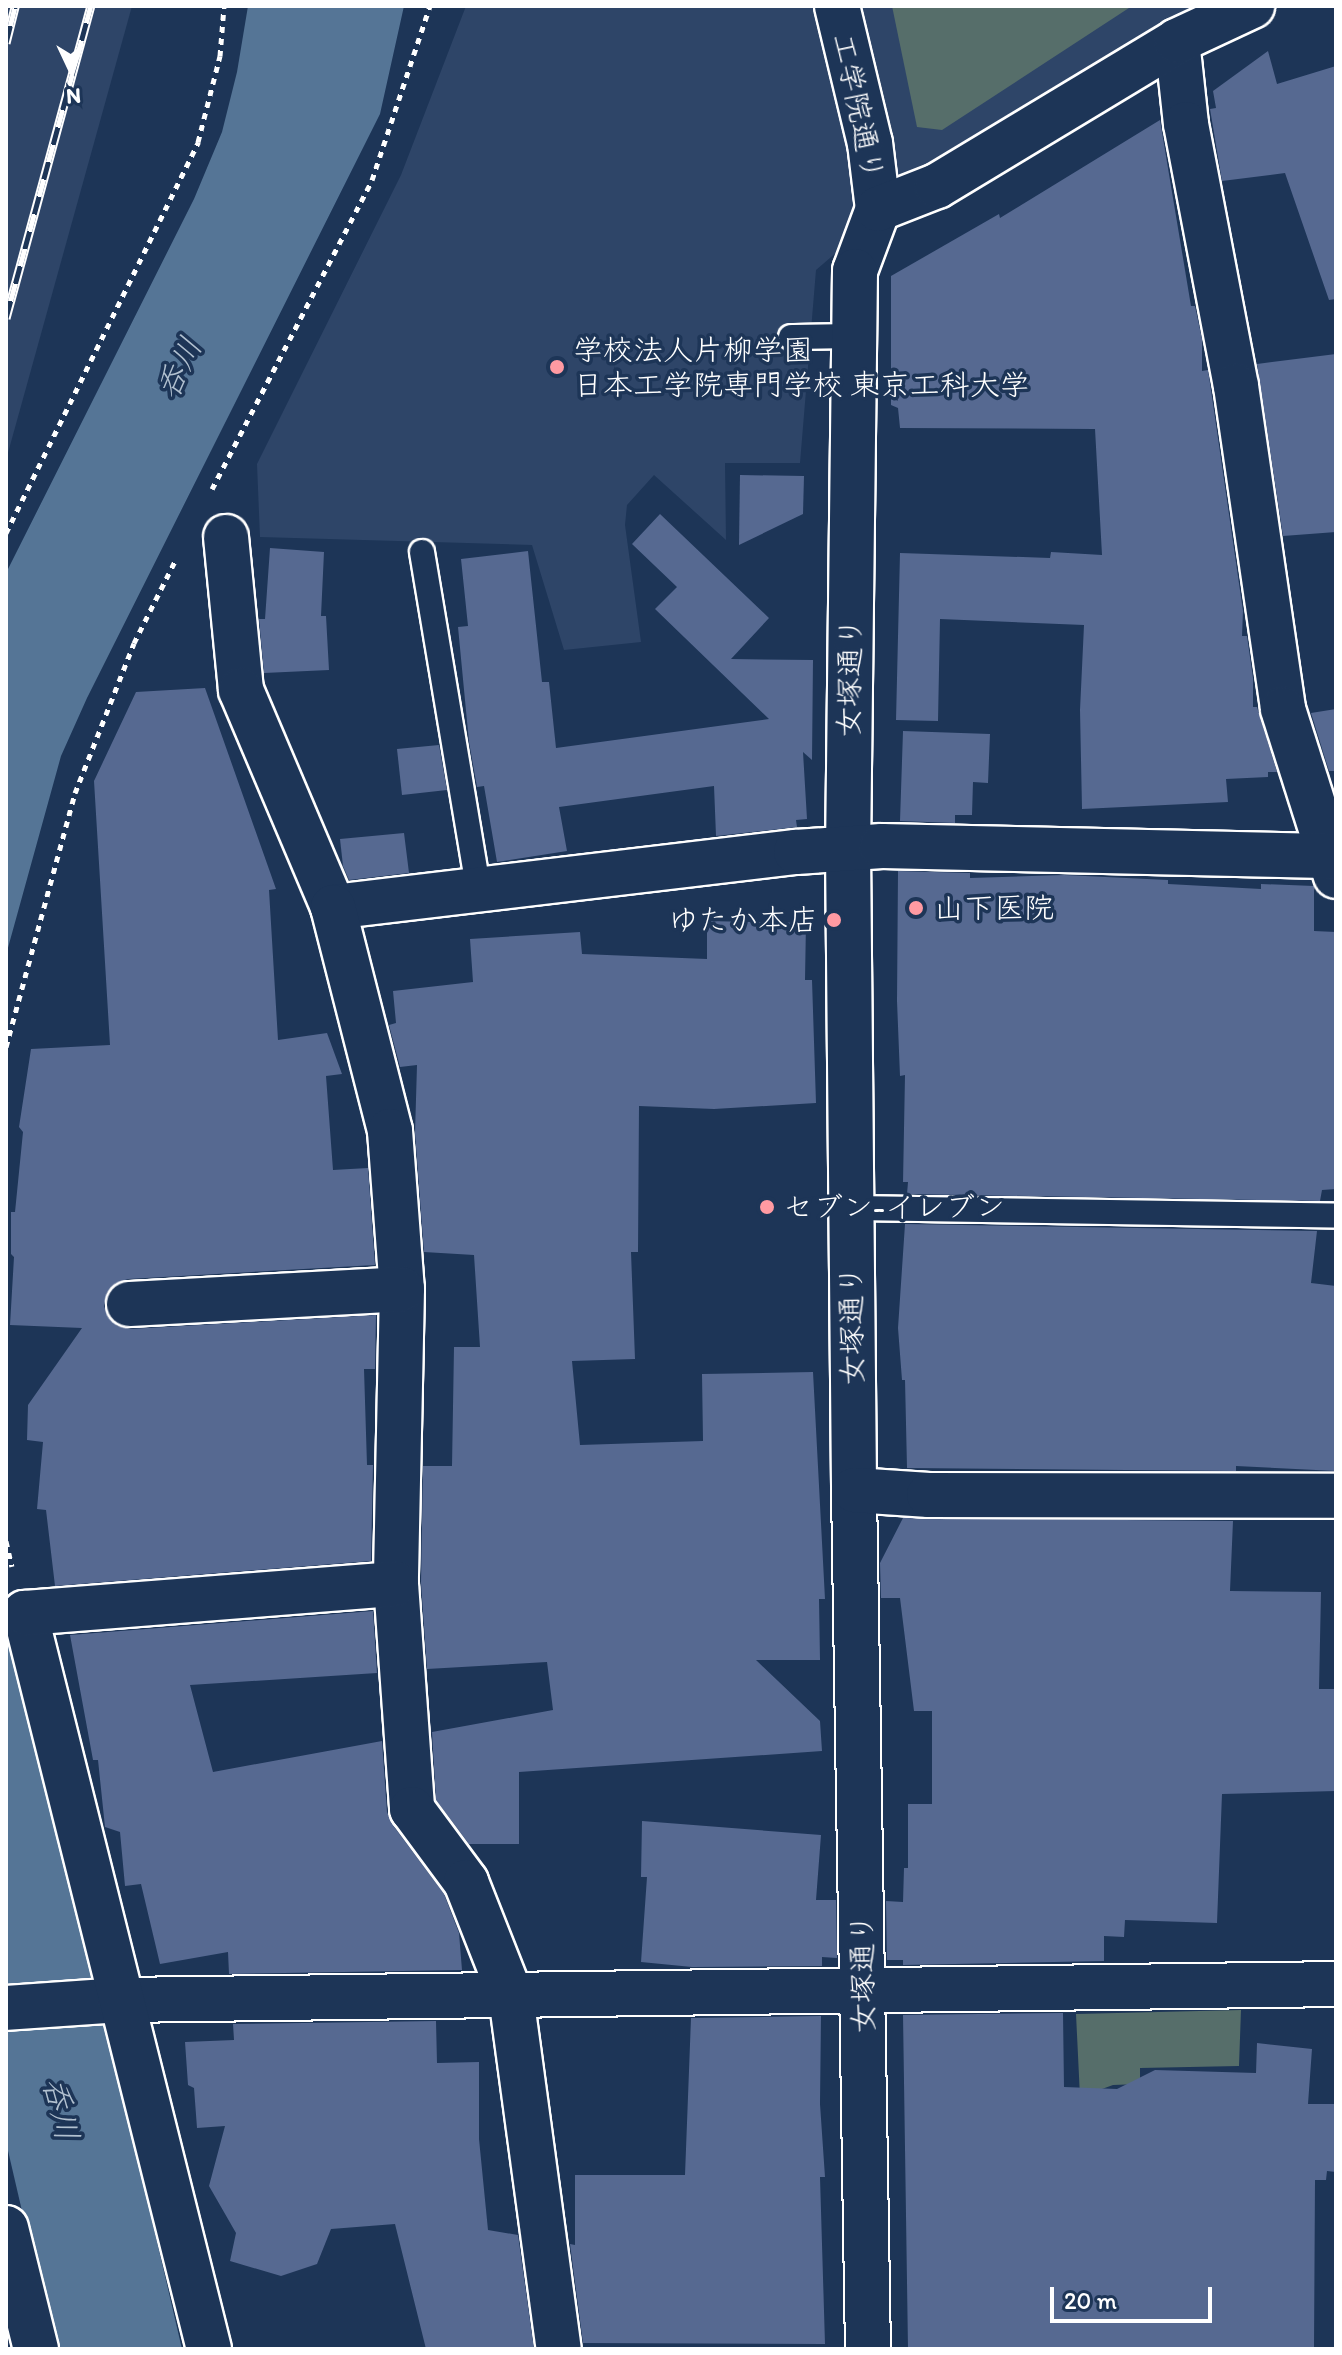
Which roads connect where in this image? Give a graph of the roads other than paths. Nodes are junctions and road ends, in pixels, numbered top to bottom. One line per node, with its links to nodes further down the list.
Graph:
1 (837, 6): 4 (street, 工学院通り)
2 (1252, 6): 3 (street)
3 (1177, 41): 4 (street); 10 (street)
4 (878, 209): 5 (street, 女塚通り)
5 (855, 336): 6 (lane); 9 (street, 女塚通り)
6 (791, 337)
7 (226, 537): 12 (street)
8 (422, 552): 11 (lane)
9 (848, 849): 10 (street); 11 (street); 13 (street, 女塚通り)
10 (1333, 863)
11 (479, 891): 12 (street)
12 (333, 907): 15 (street)
13 (851, 1208): 14 (lane); 17 (street, 女塚通り)
14 (1336, 1216)
15 (402, 1289): 16 (street); 19 (street)
16 (129, 1304)
17 (854, 1490): 18 (street); 21 (street, 女塚通り)
18 (1336, 1496)
19 (396, 1584): 22 (street); 23 (street)
20 (1328, 1978): 21 (street)
21 (864, 1988): 22 (street); 30 (street, 女塚通り)
22 (511, 1996): 23 (street); 29 (street)
23 (114, 2000): 24 (street); 28 (street)
24 (6, 2008)
25 (6, 2228): 26 (street)
26 (13, 2286): 27 (street)
27 (36, 2349)
28 (209, 2349)
29 (559, 2349)
30 (868, 2349)

